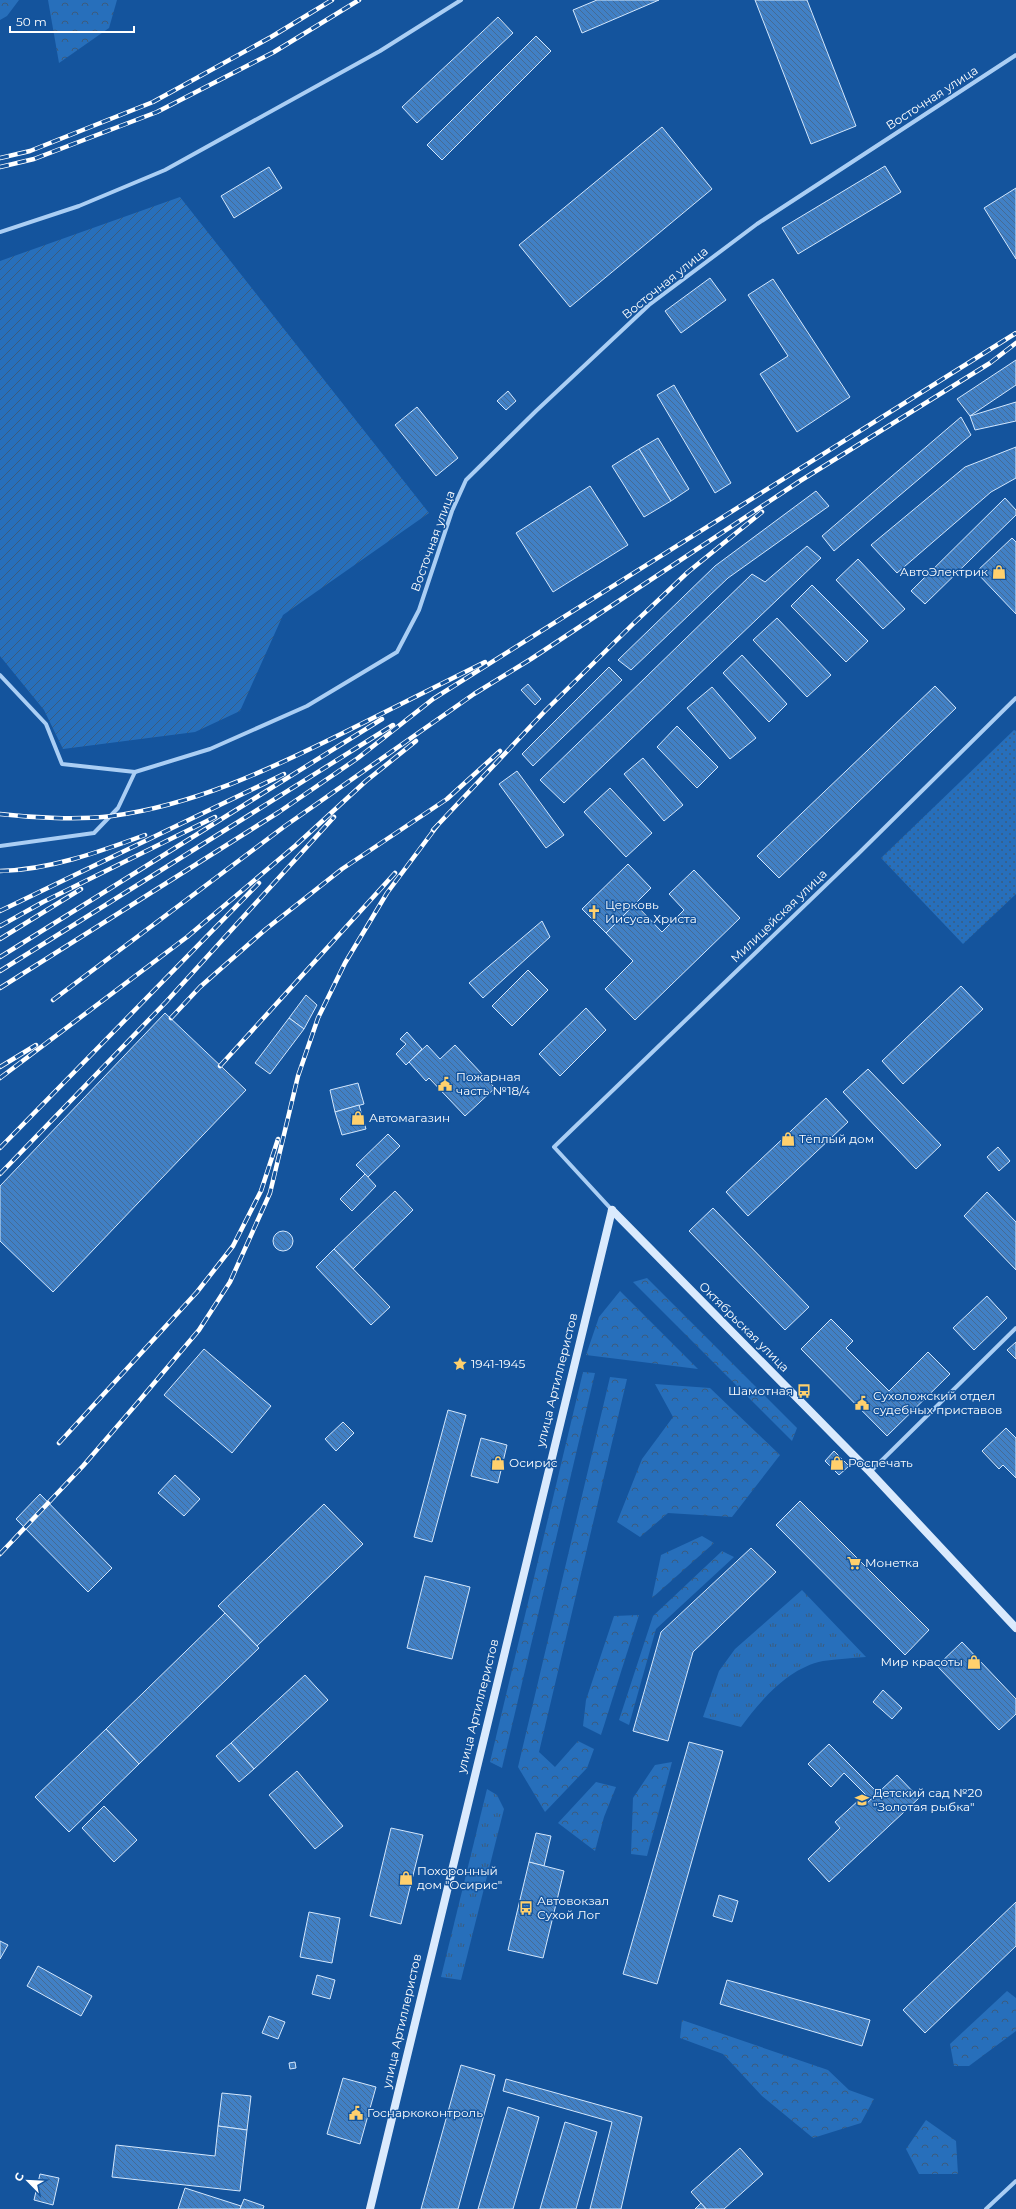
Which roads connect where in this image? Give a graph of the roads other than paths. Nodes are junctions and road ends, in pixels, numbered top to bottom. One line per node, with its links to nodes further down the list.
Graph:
1 (461, 0): 3 (street)
2 (1016, 55): 6 (street, Восточная улица)
3 (0, 232)
4 (0, 675): 6 (street)
5 (1016, 698): 8 (street, Милицейская улица)
6 (135, 772): 7 (street)
7 (0, 846)
8 (554, 1147): 9 (street, Октябрьская улица)
9 (612, 1210): 11 (street, Октябрьская улица); 14 (street, улица Артиллеристов)
10 (1016, 1328): 11 (street)
11 (870, 1472): 12 (street, Октябрьская улица)
12 (1016, 1628)
13 (1016, 2181): 15 (street)
14 (370, 2209)
15 (986, 2209)

